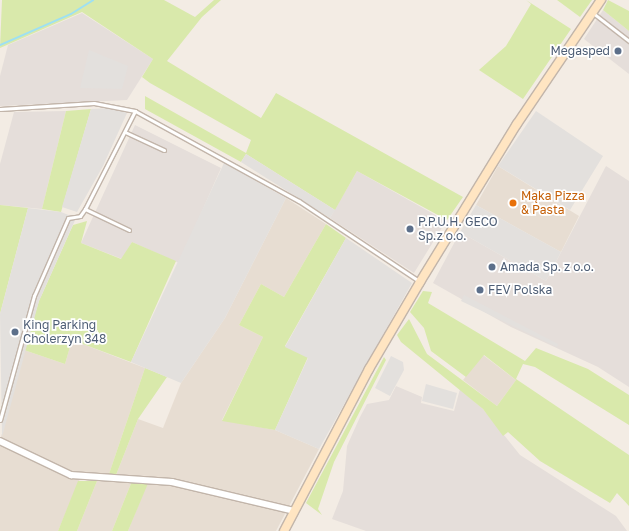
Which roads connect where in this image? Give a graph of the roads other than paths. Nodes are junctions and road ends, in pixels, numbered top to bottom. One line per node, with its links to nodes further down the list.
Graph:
1 (601, 0): 2 (main road)
2 (593, 13): 3 (lane); 10 (main road)
3 (629, 41)
4 (0, 109): 5 (lane)
5 (135, 110): 6 (lane); 10 (lane)
6 (125, 132): 7 (lane); 8 (lane)
7 (164, 150)
8 (85, 209): 9 (lane); 11 (lane)
9 (129, 230)
10 (420, 282): 13 (main road)
11 (0, 420)
12 (0, 441): 13 (street)
13 (295, 511): 14 (main road)
14 (284, 531)

